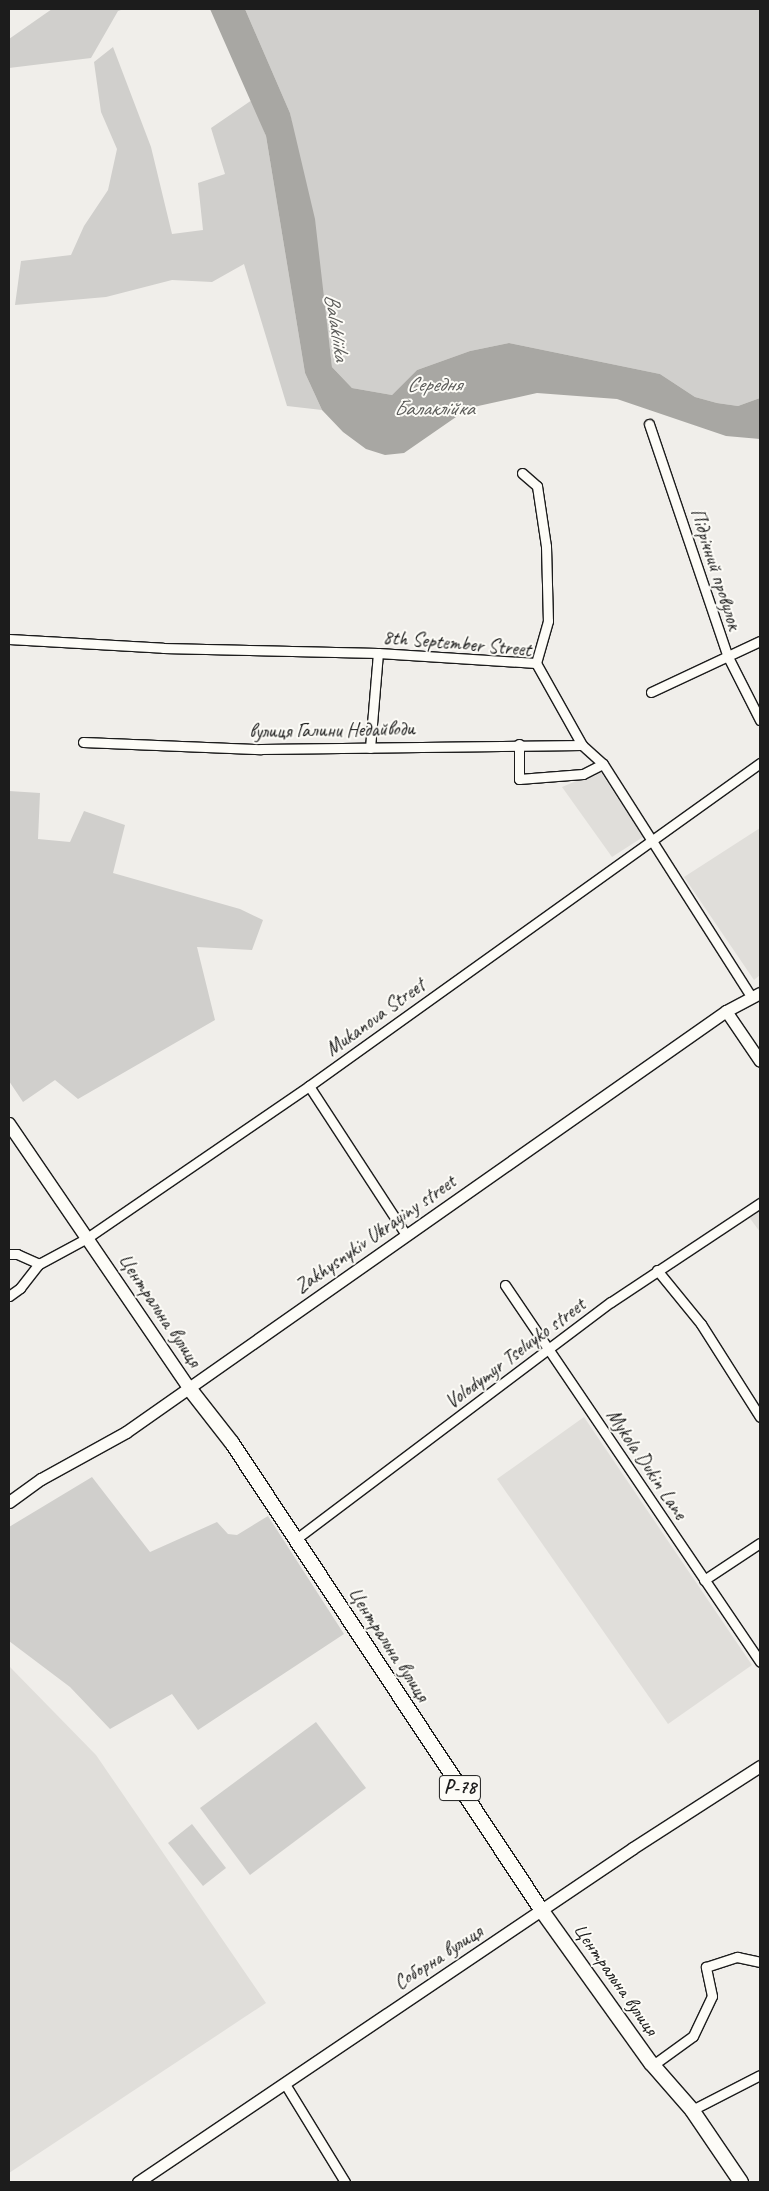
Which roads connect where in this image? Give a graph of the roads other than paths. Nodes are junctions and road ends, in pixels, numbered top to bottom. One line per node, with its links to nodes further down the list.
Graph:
1 (649, 424): 6 (street, Підрічний провулок)
2 (522, 473): 7 (street)
3 (9, 639): 5 (street, 8th September Street)
4 (760, 641): 6 (street)
5 (378, 653): 7 (street, 8th September Street); 13 (street)
6 (727, 655): 8 (street); 9 (street, Підрічний провулок)
7 (536, 663): 12 (street, 8th September Street)
8 (651, 692)
9 (760, 720)
10 (82, 742): 13 (street, вулиця Галини Недайводи)
11 (519, 744): 12 (street, вулиця Галини Недайводи); 13 (street, вулиця Галини Недайводи); 15 (street)
12 (582, 744): 15 (street, 8th September Street)
13 (370, 748)
14 (760, 763): 16 (street, Mukanova Street)
15 (602, 764): 16 (street, 8th September Street)
16 (651, 840): 17 (street, 8th September Street); 20 (street, Mukanova Street)
17 (756, 995): 18 (street, Zakhysnykiv Ukrayiny street)
18 (726, 1011): 19 (street); 23 (street, Zakhysnykiv Ukrayiny street)
19 (760, 1061)
20 (309, 1086): 23 (street); 24 (street, Mukanova Street)
21 (9, 1124): 24 (main road, Центральна вулиця / Р-78)
22 (760, 1203): 27 (street, Volodymyr Tseluyko street)
23 (406, 1235): 31 (street, Zakhysnykiv Ukrayiny street)
24 (87, 1238): 26 (street, Mukanova Street); 31 (main road, Центральна вулиця / Р-78)
25 (9, 1254): 26 (street)
26 (39, 1264): 29 (street, Mukanova Street)
27 (657, 1270): 30 (street, Volodymyr Tseluyko street); 32 (street)
28 (505, 1285): 30 (street, Mykola Dukin Lane)
29 (9, 1296)
30 (550, 1349): 34 (street, Volodymyr Tseluyko street); 36 (street, Mykola Dukin Lane)
31 (189, 1388): 33 (street, Zakhysnykiv Ukrayiny street); 34 (main road, Центральна вулиця / Р-78)
32 (760, 1417)
33 (9, 1502)
34 (296, 1539): 39 (main road, Центральна вулиця / Р-78)
35 (760, 1543): 36 (street)
36 (704, 1580): 37 (street, Mykola Dukin Lane)
37 (760, 1662)
38 (760, 1766): 39 (street, Соборна вулиця)
39 (542, 1911): 41 (main road, Центральна вулиця / Р-78); 43 (street, Соборна вулиця)
40 (760, 1962): 41 (street)
41 (653, 2065): 44 (main road, Центральна вулиця / Р-78)
42 (760, 2075): 44 (street)
43 (285, 2084): 45 (street, Соборна вулиця); 46 (street)
44 (692, 2110): 47 (main road, Центральна вулиця / Р-78)
45 (138, 2182)
46 (345, 2182)
47 (741, 2182)

